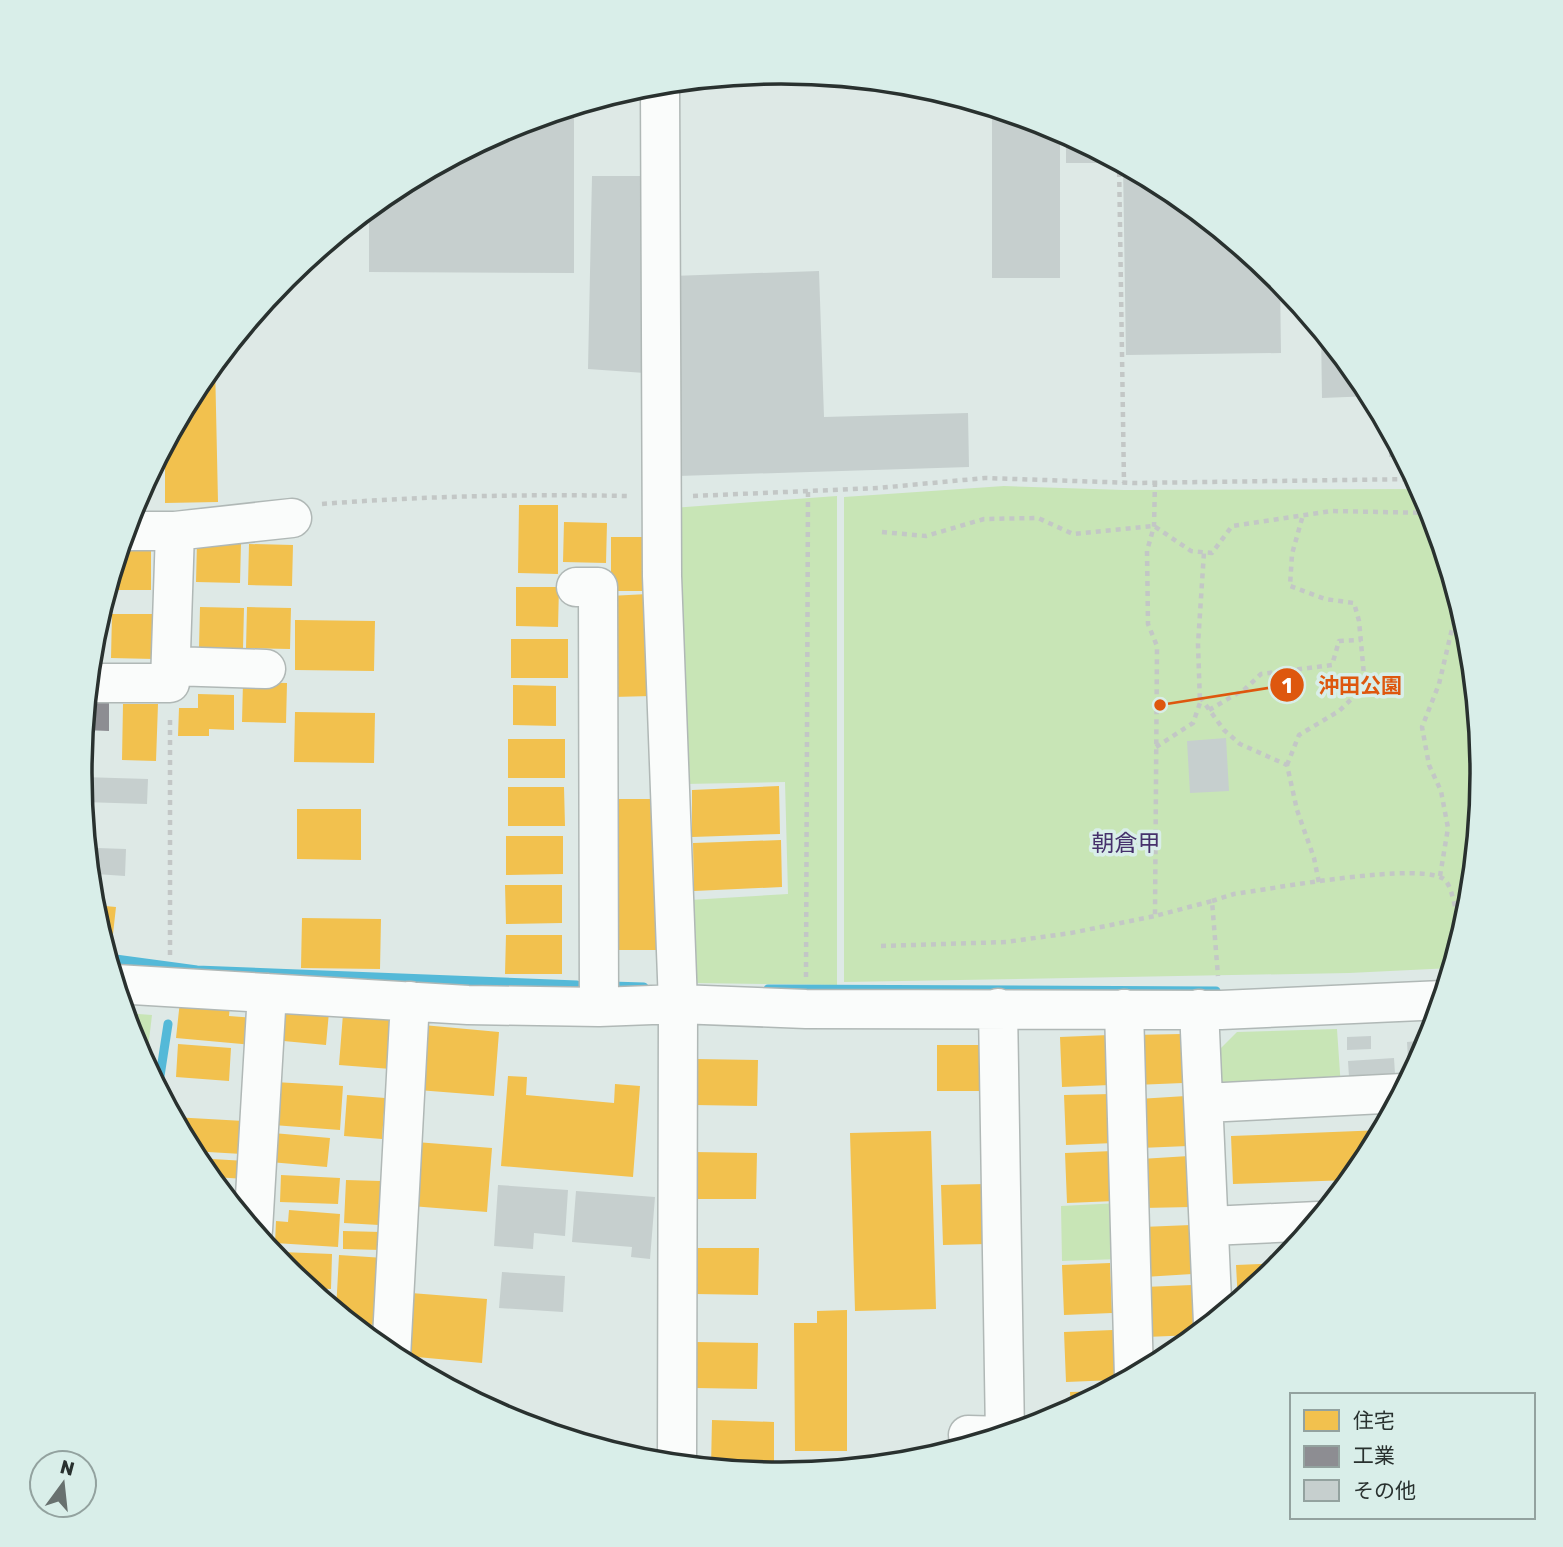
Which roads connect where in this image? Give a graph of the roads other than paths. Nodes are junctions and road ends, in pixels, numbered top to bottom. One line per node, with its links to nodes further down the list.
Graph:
1 (660, 95): 14 (street)
2 (292, 518): 4 (street)
3 (136, 531): 4 (street)
4 (175, 531): 7 (street)
5 (576, 587): 15 (street)
6 (266, 669): 7 (street)
7 (171, 675): 8 (street)
8 (98, 682)
9 (126, 985): 10 (street)
10 (267, 993): 13 (street); 20 (street)
11 (1209, 996): 12 (street); 17 (street); 19 (street)
12 (1432, 1000)
13 (410, 1001): 15 (street); 24 (street)
14 (678, 1004): 15 (street); 16 (street); 27 (street)
15 (599, 1007)
16 (998, 1008): 17 (street); 26 (street)
17 (1124, 1009): 25 (street)
18 (1392, 1094): 19 (street)
19 (1205, 1103): 22 (street)
20 (254, 1217)
21 (1306, 1221): 22 (street)
22 (1210, 1226): 23 (street)
23 (1213, 1311)
24 (392, 1343)
25 (1134, 1366)
26 (993, 1429)
27 (677, 1455)

